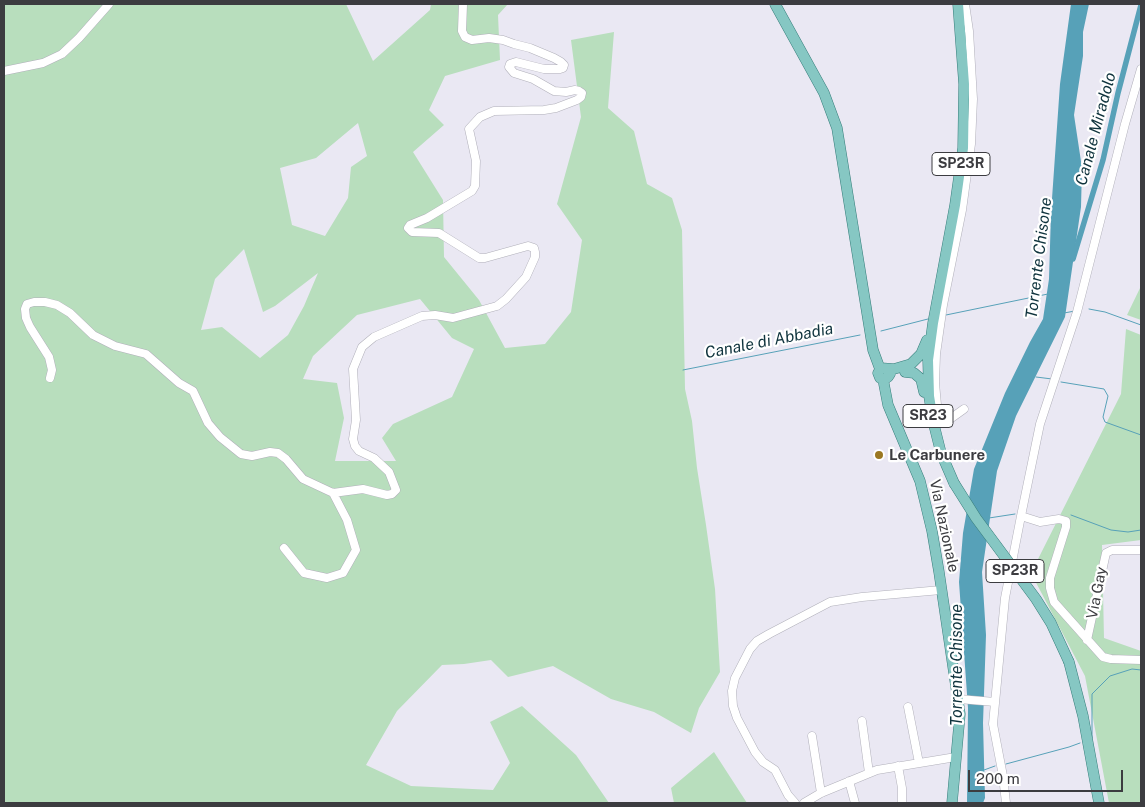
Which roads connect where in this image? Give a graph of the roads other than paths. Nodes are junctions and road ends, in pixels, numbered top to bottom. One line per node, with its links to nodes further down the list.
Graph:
1 (109, 4): 7 (street)
2 (463, 4): 15 (street)
3 (775, 4): 11 (main road, Via Nazionale)
4 (958, 4): 8 (main road, SP23R)
5 (965, 4): 13 (street)
6 (1141, 69): 16 (street)
7 (4, 71)
8 (933, 323): 9 (main road, SP23R); 11 (main road)
9 (928, 360): 10 (main road); 14 (main road, SP23R)
10 (905, 372): 11 (main road); 14 (main road, SR23)
11 (885, 373): 19 (main road, Via Nazionale / SR23)
12 (50, 378): 15 (street)
13 (964, 409)
14 (947, 468): 39 (main road, SP23R, bridge)
15 (333, 493): 17 (street)
16 (1021, 516): 20 (street, Via Gay); 23 (street)
17 (284, 548)
18 (1141, 550): 20 (street, Via Gay)
19 (941, 590): 22 (main road, Via Nazionale / SR23); 33 (street)
20 (1087, 640): 21 (street, Via Gay)
21 (1141, 660)
22 (958, 699): 23 (street); 27 (main road, Via Nazionale / SR23)
23 (995, 702): 38 (street)
24 (908, 707): 28 (street)
25 (862, 721): 30 (street)
26 (812, 736): 32 (street)
27 (956, 757): 28 (street); 37 (main road, Via Nazionale / SR23)
28 (919, 763): 29 (street)
29 (898, 766): 30 (street); 36 (street)
30 (869, 773): 31 (street)
31 (849, 781): 32 (street); 35 (street)
32 (821, 793): 34 (street)
33 (795, 803)
34 (804, 803)
35 (855, 803)
36 (902, 803)
37 (952, 803)
38 (1006, 803)
39 (1098, 803)

